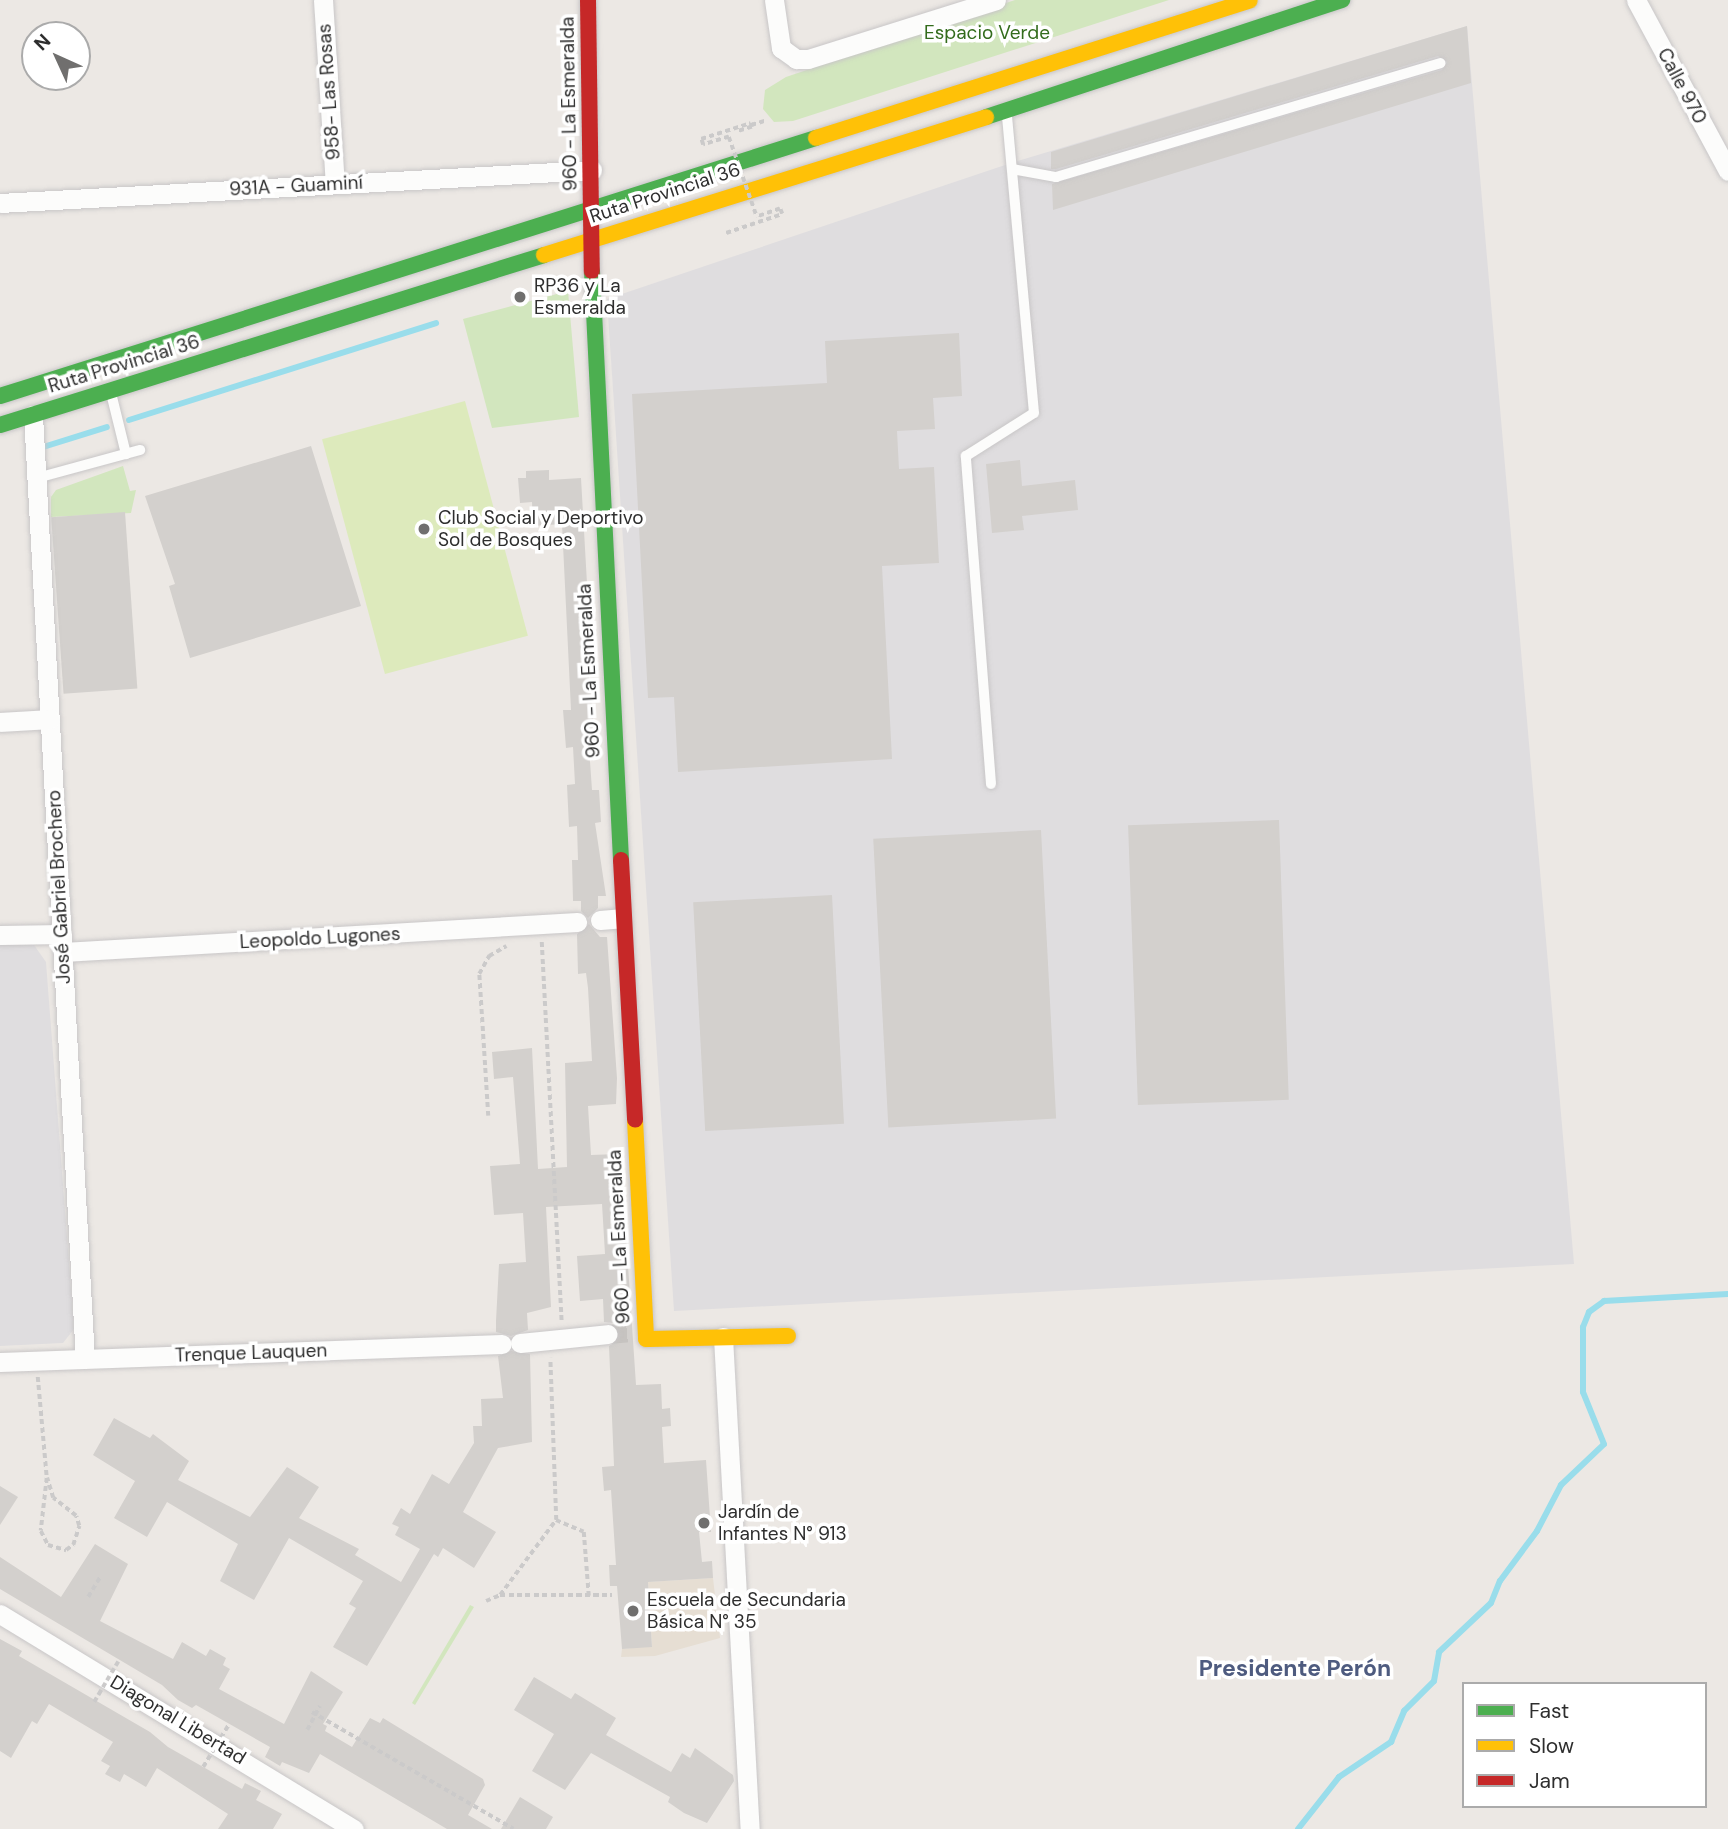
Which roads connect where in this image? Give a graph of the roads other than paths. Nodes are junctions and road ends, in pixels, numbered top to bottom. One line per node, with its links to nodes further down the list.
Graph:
1 (323, 0): 18 (street, 958- Las Rosas)
2 (588, 0): 16 (main road, 960 - La Esmeralda)
3 (774, 0): 8 (street)
4 (996, 0): 8 (street)
5 (1250, 0): 10 (main road, Ruta Provincial 36)
6 (1342, 0): 13 (main road, Ruta Provincial 36)
7 (1636, 0): 17 (street, Calle 970)
8 (963, 5)
9 (1440, 63): 15 (lane)
10 (1036, 67): 11 (lane); 14 (main road, Ruta Provincial 36)
11 (971, 74)
12 (924, 89): 14 (lane)
13 (1007, 110): 15 (lane); 21 (main road, Ruta Provincial 36)
14 (875, 117): 20 (main road, Ruta Provincial 36)
15 (1012, 169): 31 (lane)
16 (592, 170): 18 (street, 931A - Guaminí); 20 (main road, 960 - La Esmeralda)
17 (1728, 171)
18 (335, 184): 19 (street, 931A - Guaminí)
19 (0, 203)
20 (593, 211): 21 (main road, 960 - La Esmeralda); 23 (main road, Ruta Provincial 36)
21 (591, 239): 22 (main road, Ruta Provincial 36); 32 (main road, 960 - La Esmeralda)
22 (111, 391): 24 (main road, Ruta Provincial 36); 27 (lane)
23 (0, 397)
24 (33, 415): 25 (main road, Ruta Provincial 36); 28 (street, José Gabriel Brochero)
25 (0, 425)
26 (140, 450): 27 (lane)
27 (126, 454): 28 (lane)
28 (37, 478): 29 (street, José Gabriel Brochero)
29 (50, 719): 30 (street); 36 (street, José Gabriel Brochero)
30 (0, 722)
31 (991, 784)
32 (621, 918): 33 (street); 39 (main road, 960 - La Esmeralda)
33 (600, 920)
34 (577, 922): 36 (street, Leopoldo Lugones)
35 (0, 935): 36 (street, Leopoldo Lugones)
36 (62, 943): 40 (street, José Gabriel Brochero)
37 (608, 1335): 40 (street, Trenque Lauquen)
38 (788, 1336): 39 (main road)
39 (723, 1337): 44 (street)
40 (85, 1359): 41 (street, Trenque Lauquen)
41 (0, 1362)
42 (0, 1614): 43 (street, Diagonal Libertad)
43 (354, 1828)
44 (750, 1829)

